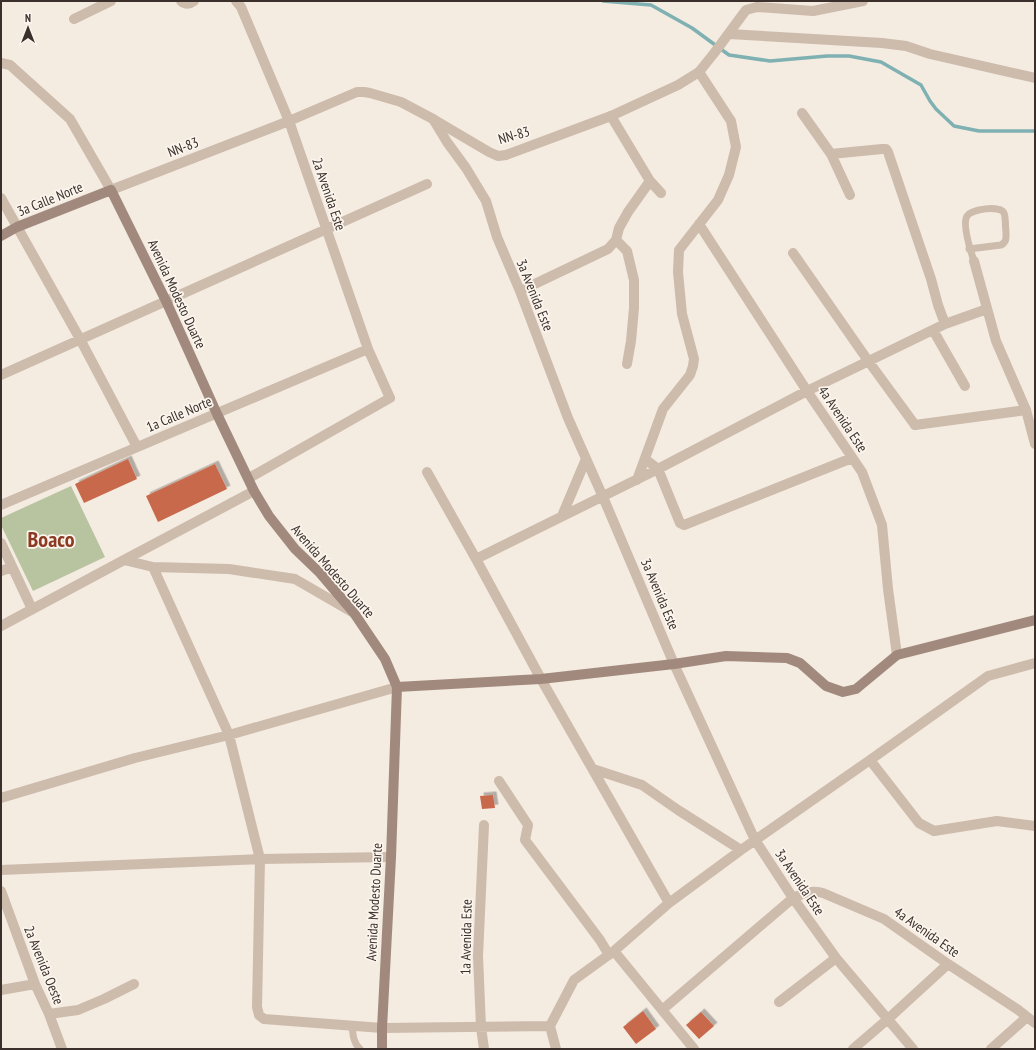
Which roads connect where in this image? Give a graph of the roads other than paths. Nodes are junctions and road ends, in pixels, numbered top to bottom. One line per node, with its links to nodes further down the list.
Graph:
1 (111, 1): 6 (street)
2 (181, 1): 3 (street)
3 (194, 1)
4 (236, 1): 14 (street, 2a Avenida Este)
5 (863, 1): 7 (street, NN-83 / NN-83)
6 (74, 19)
7 (727, 36): 9 (street, NN-83 / NN-83); 10 (street)
8 (1, 63): 18 (street)
9 (699, 72): 12 (street, NN-83 / NN-83); 22 (street)
10 (1035, 78)
11 (802, 113): 15 (street)
12 (611, 116): 13 (street, NN-83 / NN-83); 16 (street)
13 (433, 119): 14 (street, NN-83 / NN-83); 30 (street, 3a Avenida Este)
14 (289, 121): 18 (street, NN-83 / NN-83); 24 (street, 2a Avenida Este)
15 (832, 154): 20 (street); 33 (street)
16 (650, 180): 19 (street); 26 (street)
17 (427, 184): 24 (street)
18 (111, 190): 23 (main road, 3a Calle Norte); 31 (main road, Avenida Modesto Duarte)
19 (661, 193)
20 (850, 195)
21 (1, 198): 23 (street)
22 (699, 224): 41 (street, 4a Avenida Este); 48 (street)
23 (17, 227): 25 (main road, 3a Calle Norte); 35 (street)
24 (327, 228): 31 (street); 36 (street, 2a Avenida Este)
25 (1, 236)
26 (616, 240): 30 (street); 38 (street)
27 (969, 249): 27 (lane); 29 (lane)
28 (793, 253): 37 (street)
29 (974, 261): 32 (street)
30 (520, 291): 47 (street, 3a Avenida Este)
31 (166, 301): 35 (street); 43 (main road, Avenida Modesto Duarte)
32 (987, 309): 33 (street); 42 (street)
33 (945, 324): 34 (street)
34 (933, 330): 37 (street); 40 (street)
35 (80, 339): 39 (street); 45 (street)
36 (368, 349): 43 (street, 1a Calle Norte); 51 (street, 2a Avenida Este)
37 (869, 362): 41 (street); 42 (street)
38 (627, 364)
39 (1, 375)
40 (965, 386)
41 (807, 391): 46 (street, 4a Avenida Este); 49 (street)
42 (1031, 409): 44 (street)
43 (216, 414): 45 (street, 1a Calle Norte); 51 (main road, Avenida Modesto Duarte)
44 (1035, 444)
45 (137, 448): 55 (street, 1a Calle Norte)
46 (852, 458): 49 (street); 67 (street, 4a Avenida Este)
47 (586, 459): 54 (street, 3a Avenida Este); 56 (street)
48 (645, 459): 49 (street); 52 (street)
49 (658, 469): 52 (street)
50 (427, 472): 58 (street)
51 (249, 478): 53 (main road, Avenida Modesto Duarte)
52 (637, 480): 54 (street)
53 (254, 491): 59 (street); 64 (main road, Avenida Modesto Duarte)
54 (603, 497): 56 (street); 69 (street, 3a Avenida Este)
55 (1, 505)
56 (562, 516): 58 (street)
57 (1, 543): 60 (street)
58 (476, 558): 70 (street)
59 (124, 560): 61 (street); 63 (street)
60 (12, 567): 62 (street); 63 (street)
61 (153, 567): 64 (street); 72 (street)
62 (1, 571)
63 (32, 609): 66 (street)
64 (354, 613): 71 (main road, Avenida Modesto Duarte)
65 (1035, 620): 67 (main road)
66 (1, 626)
67 (897, 655): 69 (main road)
68 (1035, 663): 73 (street)
69 (674, 664): 70 (main road); 79 (street, 3a Avenida Este)
70 (541, 679): 71 (main road); 74 (street)
71 (397, 687): 72 (street); 81 (main road, Avenida Modesto Duarte)
72 (229, 735): 76 (street); 82 (street)
73 (870, 760): 78 (street); 79 (street)
74 (593, 769): 80 (street); 86 (street)
75 (499, 781): 87 (street)
76 (1, 798)
77 (484, 825): 101 (street, 1a Avenida Este)
78 (1035, 826)
79 (755, 840): 80 (street); 85 (street, 3a Avenida Este)
80 (741, 850): 86 (street)
81 (391, 857): 82 (street); 102 (main road, Avenida Modesto Duarte)
82 (260, 859): 83 (street); 99 (street)
83 (1, 870)
84 (1, 891): 90 (street, 2a Avenida Oeste)
85 (793, 898): 88 (street, 3a Avenida Este); 89 (street, 4a Avenida Este); 94 (street)
86 (669, 903): 87 (street)
87 (612, 953): 94 (street); 100 (street)
88 (836, 958): 93 (street); 97 (street, 3a Avenida Este)
89 (948, 964): 96 (street, 4a Avenida Este); 97 (street)
90 (35, 984): 92 (street); 95 (street, 2a Avenida Oeste)
91 (134, 984): 95 (street)
92 (1, 990)
93 (779, 1002)
94 (662, 1010): 108 (street)
95 (49, 1014): 103 (street, 2a Avenida Oeste)
96 (1026, 1017): 98 (street, 4a Avenida Este); 111 (street)
97 (888, 1019): 109 (street); 110 (street, 3a Avenida Este)
98 (1035, 1023)
99 (352, 1025): 102 (street); 104 (lane)
100 (550, 1026): 101 (street); 107 (street)
101 (481, 1027): 102 (street); 106 (street, 1a Avenida Este)
102 (382, 1028): 105 (main road, Avenida Modesto Duarte)
103 (62, 1049)
104 (360, 1049)
105 (382, 1049)
106 (484, 1049)
107 (556, 1049)
108 (694, 1049)
109 (853, 1049)
110 (913, 1049)
111 (991, 1049)

